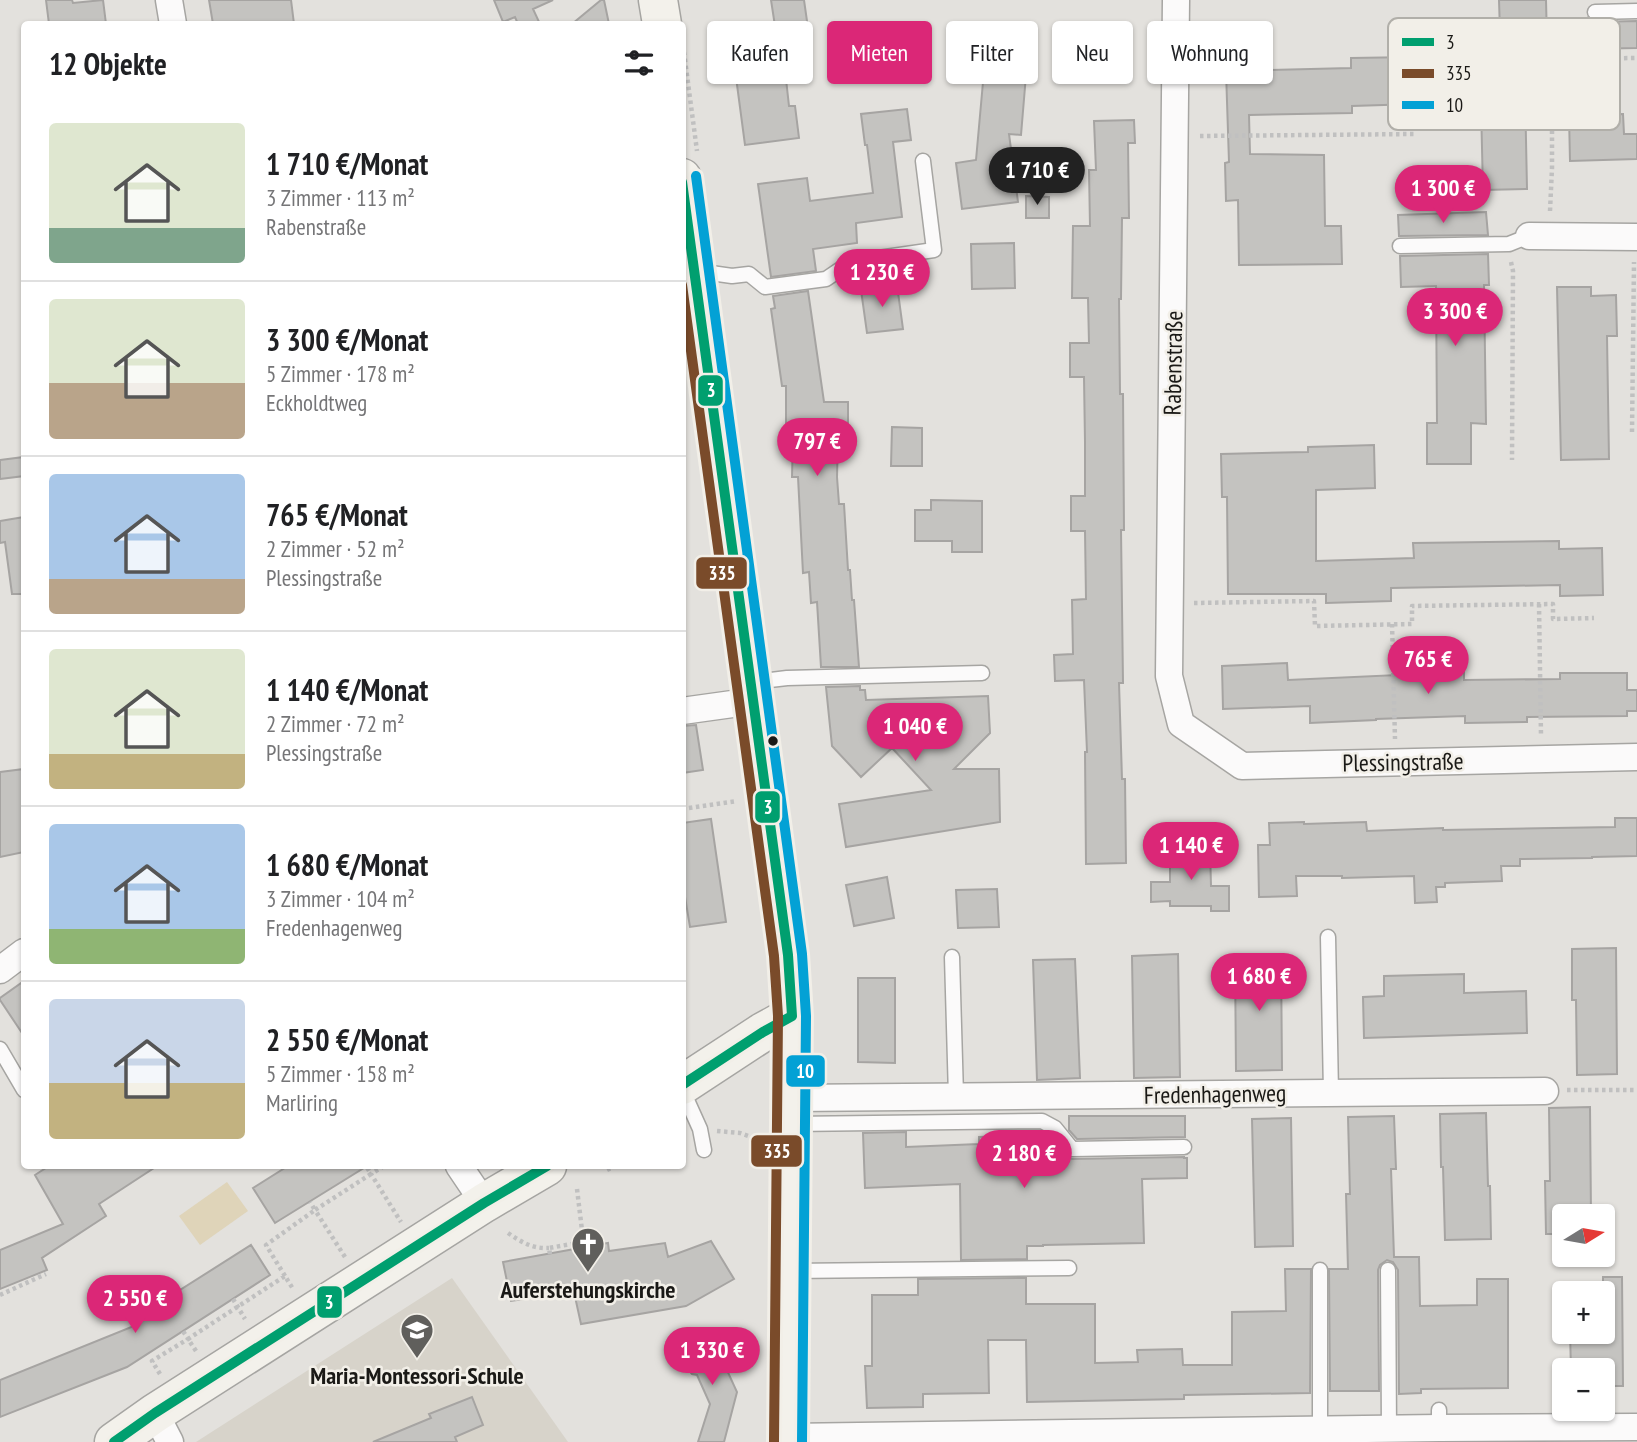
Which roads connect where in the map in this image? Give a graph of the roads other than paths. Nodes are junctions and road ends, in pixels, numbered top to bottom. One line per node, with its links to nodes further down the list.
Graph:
1 (169, 0): 6 (street)
2 (658, 0): 7 (main road)
3 (1176, 0): 17 (street, Rabenstraße)
4 (1637, 11): 5 (lane)
5 (1595, 12)
6 (172, 21)
7 (662, 21)
8 (923, 161): 13 (lane)
9 (686, 207): 13 (main road)
10 (1636, 237): 11 (street)
11 (1529, 239): 12 (lane)
12 (1400, 246)
13 (695, 271): 15 (main road)
14 (982, 673): 15 (lane)
15 (752, 692): 16 (street); 23 (main road)
16 (686, 710)
17 (1181, 724): 18 (street, Plessingstraße)
18 (1637, 757)
19 (1328, 937): 28 (lane)
20 (21, 954): 22 (street)
21 (952, 957): 30 (lane)
22 (0, 970)
23 (792, 1016): 25 (main road); 31 (main road)
24 (0, 1049): 26 (lane)
25 (686, 1084)
26 (21, 1085)
27 (1545, 1091): 28 (street, Fredenhagenweg)
28 (1331, 1093): 30 (street, Fredenhagenweg)
29 (686, 1096): 33 (lane)
30 (956, 1096): 31 (street, Fredenhagenweg)
31 (792, 1121): 32 (lane); 40 (main road)
32 (1184, 1147)
33 (704, 1150)
34 (461, 1169): 36 (street)
35 (542, 1169): 36 (main road)
36 (484, 1203): 41 (main road)
37 (1069, 1268): 40 (lane)
38 (1320, 1270): 44 (lane)
39 (1388, 1270): 43 (lane)
40 (790, 1271): 47 (main road)
41 (163, 1411): 48 (main road)
42 (1637, 1427): 45 (street)
43 (1389, 1429): 44 (street); 45 (street)
44 (1320, 1430): 46 (street)
45 (1502, 1435)
46 (1187, 1437): 47 (street)
47 (788, 1439)
48 (114, 1442)

